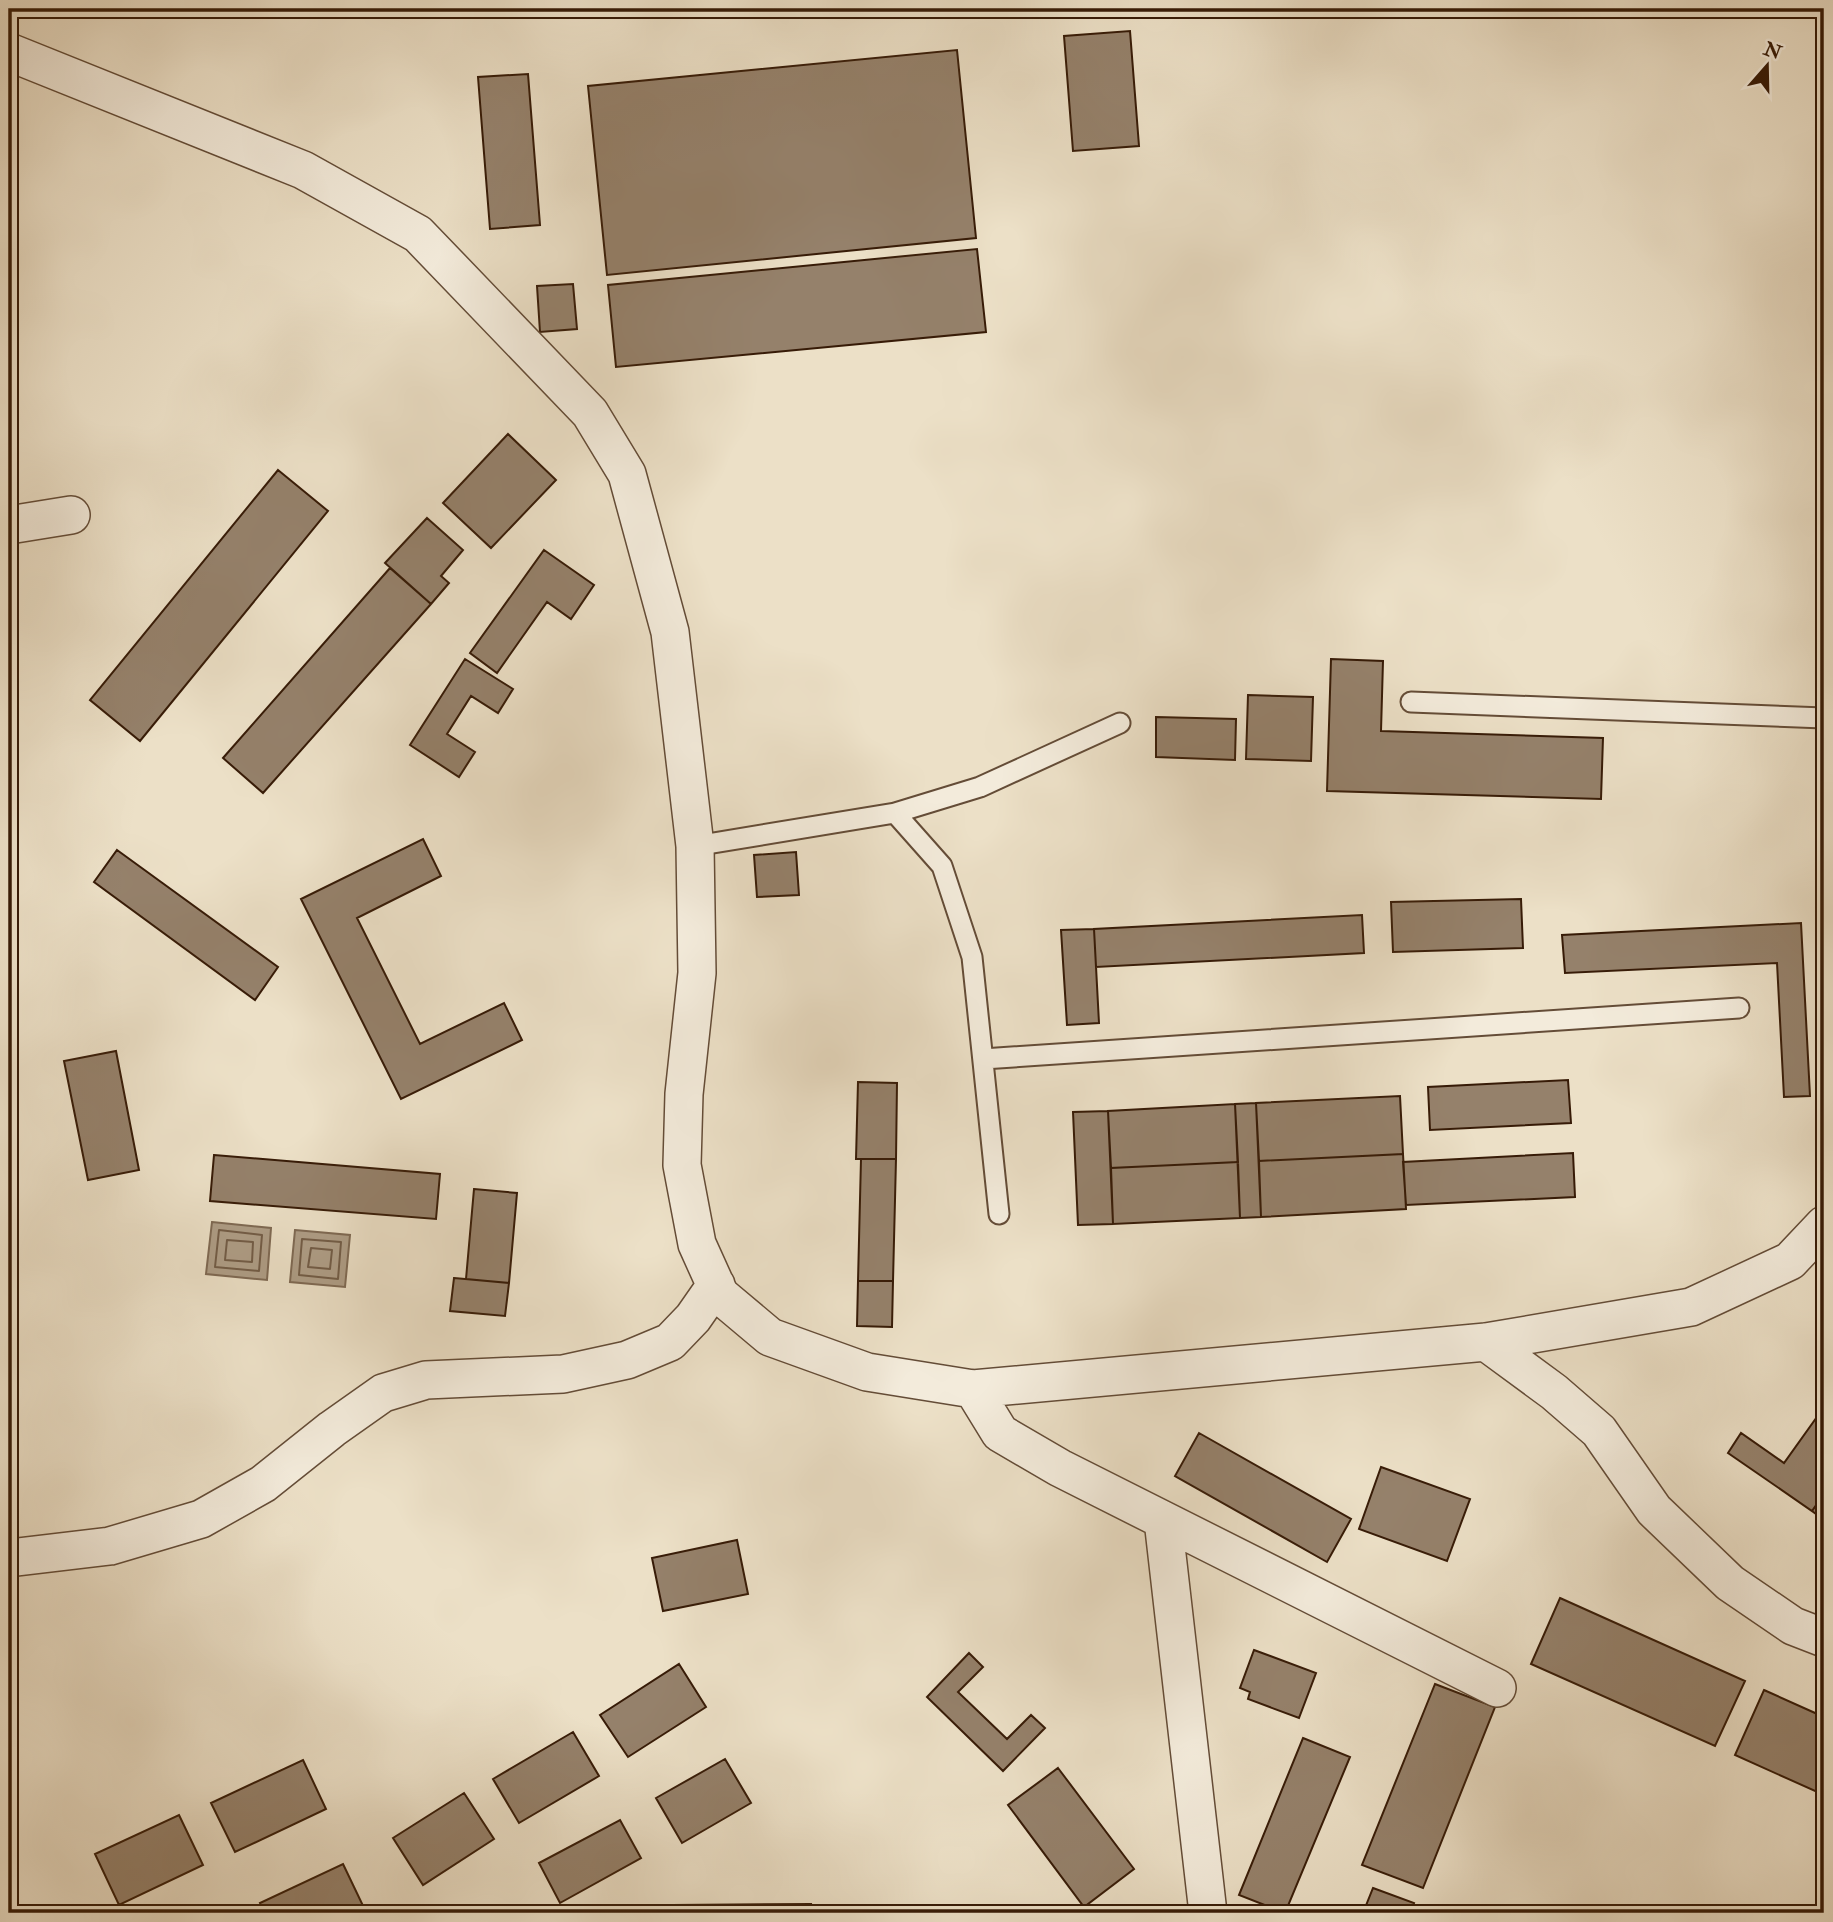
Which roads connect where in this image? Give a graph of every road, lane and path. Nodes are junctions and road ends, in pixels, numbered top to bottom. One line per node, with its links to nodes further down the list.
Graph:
1 (9, 52): 8 (street)
2 (71, 514): 3 (street)
3 (9, 526)
4 (1411, 702): 5 (lane)
5 (1824, 718)
6 (1120, 723): 7 (lane)
7 (895, 813): 8 (lane); 10 (lane)
8 (695, 846): 13 (street)
9 (1738, 1008): 10 (lane)
10 (983, 1059): 11 (lane)
11 (999, 1214)
12 (1824, 1225): 14 (street)
13 (716, 1285): 15 (street); 17 (street)
14 (1486, 1342): 15 (street); 18 (street)
15 (973, 1389): 16 (street)
16 (1163, 1520): 19 (street); 20 (street)
17 (9, 1558)
18 (1824, 1637)
19 (1497, 1688)
20 (1208, 1913)

